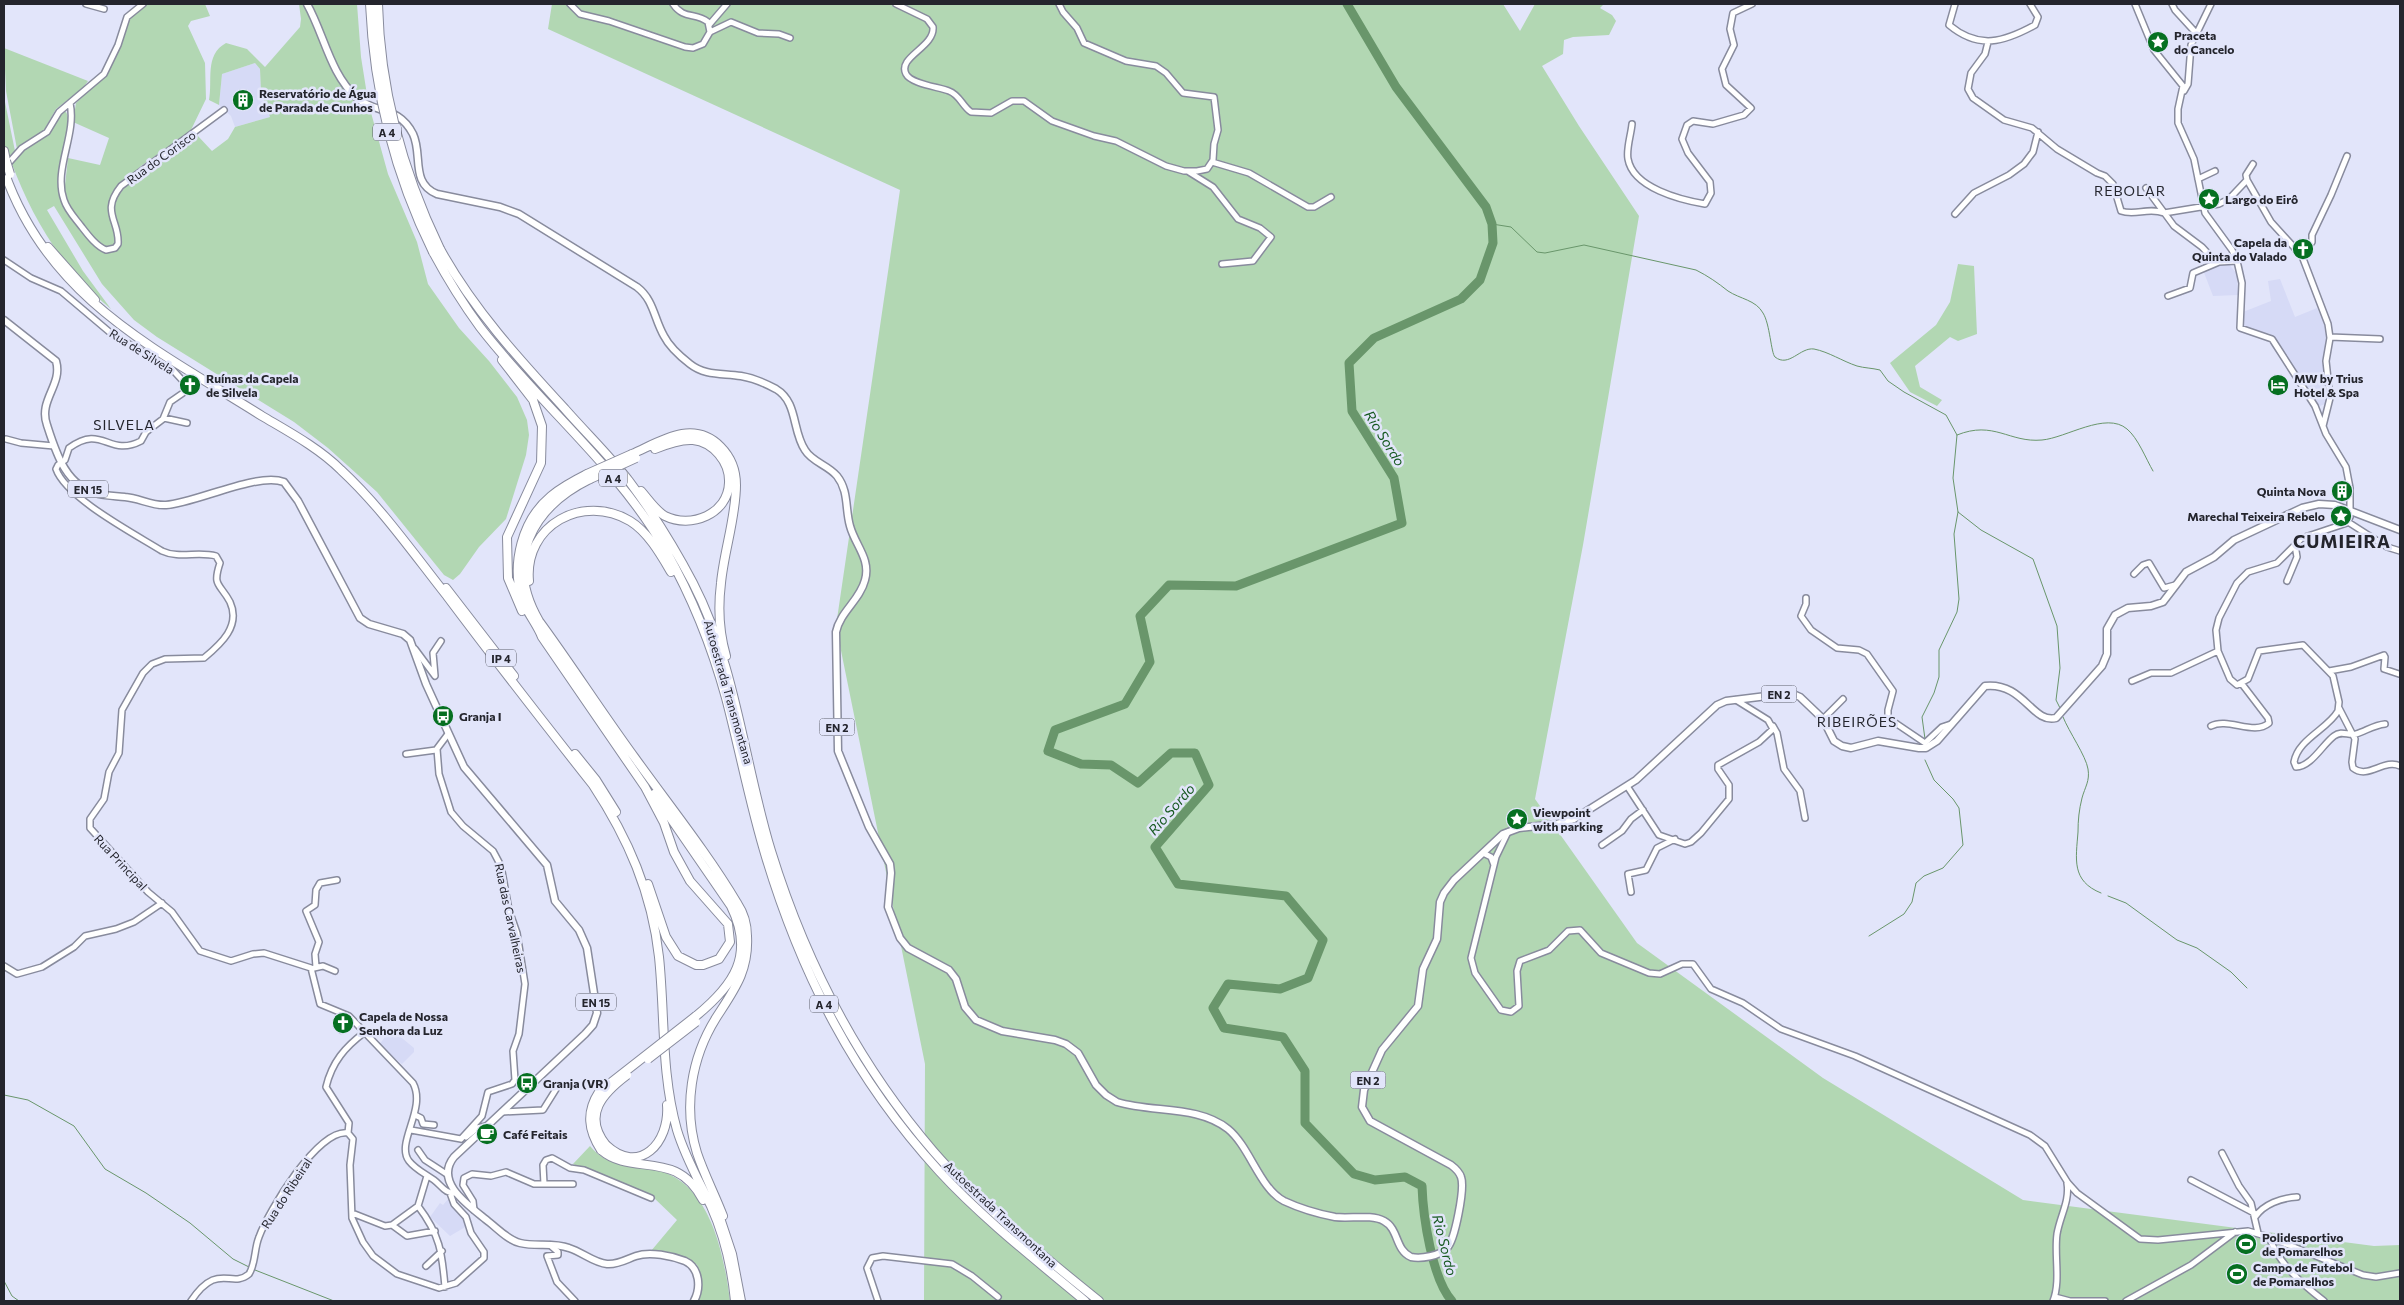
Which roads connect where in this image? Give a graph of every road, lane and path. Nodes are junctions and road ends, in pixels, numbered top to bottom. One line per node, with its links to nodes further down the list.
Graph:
1 (86, 4): 18 (street)
2 (144, 4): 25 (street)
3 (307, 4): 105 (main road, EN 2)
4 (370, 4): 43 (highway, Autoestrada Transmontana / A 4, bridge)
5 (378, 4): 43 (highway, Autoestrada Transmontana / A 4, bridge)
6 (570, 4): 20 (street)
7 (673, 4): 19 (street)
8 (727, 4): 19 (street)
9 (896, 4): 34 (street)
10 (1060, 4): 31 (street)
11 (1752, 4): 27 (street)
12 (1955, 4): 23 (street)
13 (2030, 4): 23 (street)
14 (2142, 4): 17 (street)
15 (2172, 4): 21 (street)
16 (2211, 4): 21 (street)
17 (2135, 5): 24 (street)
18 (104, 9)
19 (709, 25): 20 (street)
20 (710, 32): 22 (street)
21 (2196, 33): 24 (street)
22 (790, 38)
23 (1988, 42): 28 (street)
24 (2184, 91): 36 (street)
25 (70, 103): 26 (street, Rua do Corisco); 33 (street)
26 (224, 110)
27 (1632, 124)
28 (2038, 132): 41 (street); 42 (street)
29 (4, 151): 33 (highway, IP 4)
30 (2346, 156): 44 (street)
31 (1212, 162): 34 (street); 39 (street)
32 (2252, 164): 37 (street)
33 (6, 170): 95 (highway, IP 4); 114 (highway, IP 4)
34 (1189, 172): 48 (street)
35 (2215, 172): 36 (street)
36 (2198, 179): 40 (street)
37 (2247, 180): 40 (street); 44 (street)
38 (2146, 188): 41 (street)
39 (1331, 197)
40 (2203, 205): 41 (street); 46 (street)
41 (2164, 213): 47 (street)
42 (1955, 214)
43 (437, 251): 53 (highway, Autoestrada Transmontana / A 4); 62 (highway, Autoestrada Transmontana / A 4)
44 (2302, 256): 51 (street)
45 (4, 260): 54 (street, Rua de Silvela)
46 (2237, 261): 47 (street); 56 (street)
47 (2219, 262): 49 (street)
48 (1222, 264)
49 (2168, 296)
50 (4, 320): 58 (main road, EN 15)
51 (2330, 337): 52 (street); 56 (street)
52 (2380, 339)
53 (499, 349): 72 (highway, Autoestrada Transmontana / A 4); 73 (highway)
54 (164, 418): 55 (street); 60 (street, Rua de Silvela)
55 (187, 423)
56 (2323, 426): 63 (street)
57 (6, 439): 58 (street)
58 (54, 446): 60 (main road, EN 15)
59 (634, 456): 61 (highway, bridge); 62 (highway); 82 (highway)
60 (60, 463): 76 (main road, EN 15); 109 (street, Rua Principal)
61 (589, 476): 73 (highway); 74 (highway)
62 (627, 479): 82 (highway, Autoestrada Transmontana / A 4)
63 (2350, 510): 64 (street); 65 (main road, EN 2); 70 (main road, EN 2)
64 (2348, 522): 66 (street); 67 (street)
65 (2400, 530)
66 (2295, 545): 69 (street); 77 (street)
67 (2400, 551)
68 (2134, 574): 70 (street)
69 (2286, 581)
70 (2176, 584): 88 (main road, EN 2)
71 (1806, 598): 88 (street)
72 (702, 625): 74 (highway); 164 (highway, Autoestrada Transmontana / A 4)
73 (542, 637): 85 (highway)
74 (551, 638): 85 (highway)
75 (441, 641): 76 (street)
76 (415, 649): 92 (main road, EN 15)
77 (2218, 651): 80 (street); 81 (street)
78 (2329, 671): 79 (street); 81 (street); 86 (street)
79 (2399, 674)
80 (2132, 681)
81 (2242, 684): 91 (street)
82 (734, 699): 165 (highway, Autoestrada Transmontana / A 4)
83 (1844, 699): 87 (street)
84 (1736, 700): 87 (main road, EN 2); 90 (street); 99 (main road, EN 2)
85 (592, 703): 98 (highway); 112 (highway)
86 (2339, 708): 93 (street); 93 (street)
87 (1823, 719): 88 (main road, EN 2)
88 (1952, 724)
89 (2385, 724): 93 (street)
90 (1772, 726): 101 (street); 103 (street)
91 (2211, 726)
92 (448, 734): 94 (street); 120 (main road, EN 15)
93 (2354, 735): 97 (street)
94 (437, 749): 96 (street); 126 (street, Rua das Carvalheiras)
95 (570, 749): 98 (highway); 162 (highway, IP 4)
96 (406, 754)
97 (2400, 766)
98 (632, 768): 116 (highway)
99 (1627, 786): 100 (street); 102 (main road, EN 2)
100 (1643, 810): 103 (street); 104 (street)
101 (1804, 818)
102 (1508, 831): 105 (main road, EN 2); 106 (street)
103 (1676, 839): 108 (street)
104 (1602, 845)
105 (1483, 853): 106 (street)
106 (1494, 865): 132 (street)
107 (338, 880): 111 (street)
108 (1631, 892)
109 (162, 903): 110 (street); 111 (street, Rua Principal)
110 (4, 966)
111 (314, 968): 113 (street, Rua Principal); 115 (street)
112 (744, 968): 116 (highway); 162 (highway)
113 (335, 971)
114 (661, 991): 127 (highway); 148 (highway, IP 4)
115 (352, 1019): 117 (street); 118 (street)
116 (696, 1019): 127 (highway, bridge)
117 (341, 1030)
118 (364, 1032): 121 (street); 125 (street)
119 (558, 1086): 120 (street)
120 (501, 1112): 123 (main road, EN 15)
121 (415, 1115): 122 (street); 124 (street)
122 (434, 1125)
123 (486, 1126): 126 (street); 130 (main road, EN 15)
124 (411, 1130): 126 (street); 131 (street)
125 (348, 1133): 143 (street); 158 (street, Rua do Ribeiral)
126 (461, 1139)
127 (604, 1147): 148 (highway)
128 (418, 1150): 130 (street)
129 (2222, 1153): 144 (street)
130 (448, 1175): 136 (main road)
131 (427, 1176): 136 (street); 141 (street)
132 (2066, 1180): 137 (street); 140 (street)
133 (2191, 1180): 144 (street)
134 (544, 1184): 135 (street); 139 (street); 142 (street)
135 (574, 1184)
136 (453, 1194): 142 (main road); 155 (street)
137 (2080, 1196): 140 (street); 146 (street)
138 (2297, 1197): 144 (street)
139 (651, 1198)
140 (2066, 1203): 157 (street)
141 (418, 1206): 145 (street); 147 (street)
142 (474, 1210): 151 (main road)
143 (352, 1213): 145 (street); 155 (street)
144 (2255, 1215): 149 (street)
145 (392, 1225): 147 (street)
146 (2238, 1230): 149 (street); 168 (street)
147 (435, 1231): 152 (street)
148 (720, 1232): 161 (highway, IP 4)
149 (2258, 1233): 150 (street)
150 (2269, 1237): 154 (street); 169 (street)
151 (550, 1244): 159 (street); 160 (main road)
152 (442, 1251): 153 (street); 155 (street)
153 (426, 1266)
154 (2400, 1274)
155 (445, 1287)
156 (998, 1297): 163 (street)
157 (2054, 1299): 166 (street)
158 (191, 1301)
159 (575, 1301)
160 (694, 1301)
161 (735, 1301)
162 (742, 1301)
163 (878, 1301)
164 (1085, 1301)
165 (1099, 1301)
166 (2066, 1301): 167 (street)
167 (2105, 1301)
168 (2126, 1301)
169 (2324, 1301)

